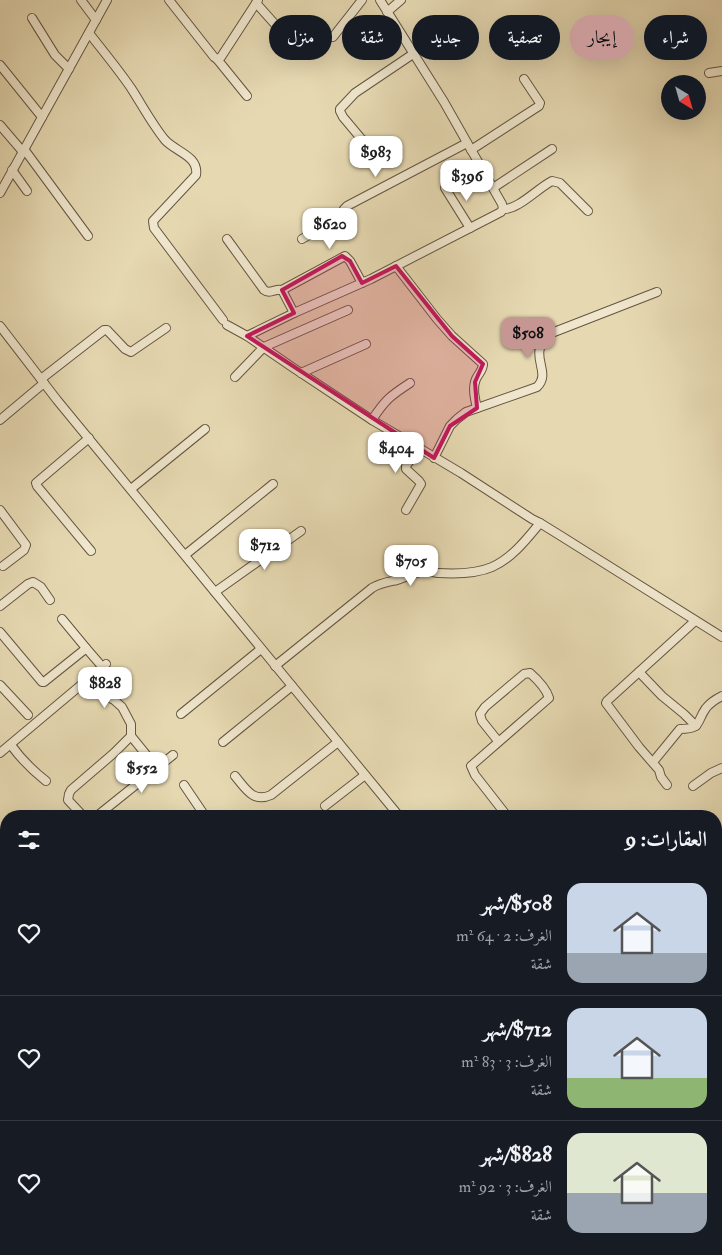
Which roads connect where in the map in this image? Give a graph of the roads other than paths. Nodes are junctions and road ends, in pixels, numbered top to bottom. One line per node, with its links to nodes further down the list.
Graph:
1 (81, 0): 11 (street)
2 (107, 0): 11 (street)
3 (170, 0): 16 (street)
4 (362, 0): 13 (street)
5 (380, 0): 8 (street)
6 (401, 0): 8 (street)
7 (257, 2): 9 (street); 16 (street)
8 (387, 12): 14 (street)
9 (269, 16)
10 (32, 18): 19 (street)
11 (96, 20): 12 (street)
12 (89, 32): 19 (street); 49 (street)
13 (333, 37)
14 (412, 52)
15 (412, 55): 27 (street)
16 (217, 59): 23 (street)
17 (417, 60): 26 (street)
18 (0, 64): 24 (street)
19 (69, 69): 24 (street)
20 (722, 71): 21 (street)
21 (708, 73)
22 (524, 79): 26 (street)
23 (246, 96)
24 (42, 117): 29 (street)
25 (0, 125): 29 (street)
26 (469, 146): 32 (street); 40 (street)
27 (369, 148)
28 (552, 149): 32 (street)
29 (24, 150): 30 (street); 38 (street)
30 (12, 170): 33 (street); 34 (street)
31 (445, 188): 37 (street)
32 (492, 188): 35 (street)
33 (27, 191)
34 (0, 193)
35 (503, 209): 36 (street); 37 (street)
36 (588, 211)
37 (470, 228): 41 (street)
38 (88, 236)
39 (227, 239): 43 (street)
40 (302, 239)
41 (396, 266): 42 (street); 56 (street)
42 (362, 283): 43 (street); 46 (street)
43 (282, 290): 46 (street)
44 (657, 292): 56 (street)
45 (348, 310): 51 (street)
46 (294, 313): 49 (street)
47 (166, 328): 54 (street)
48 (1, 329): 54 (street)
49 (248, 336): 51 (street)
50 (366, 344): 52 (street)
51 (264, 347): 52 (street); 53 (street)
52 (301, 373): 58 (street)
53 (235, 376)
54 (43, 381): 57 (street); 60 (street)
55 (410, 383): 58 (street)
56 (477, 408): 62 (street)
57 (0, 420)
58 (372, 420): 61 (street)
59 (205, 429): 64 (street)
60 (89, 438): 64 (street); 69 (street)
61 (419, 448): 62 (street); 66 (street)
62 (434, 458): 67 (street)
63 (273, 484): 70 (street)
64 (131, 488): 70 (street)
65 (0, 510): 71 (street)
66 (406, 510)
67 (540, 523): 76 (street); 81 (street)
68 (301, 531): 72 (street)
69 (91, 551)
70 (185, 555): 72 (street)
71 (3, 566)
72 (215, 592): 80 (street)
73 (50, 600): 74 (street)
74 (0, 606)
75 (62, 619): 79 (street)
76 (695, 621): 78 (street); 82 (street)
77 (0, 632): 79 (street)
78 (722, 637)
79 (86, 648): 83 (street)
80 (261, 649): 81 (street); 88 (street)
81 (275, 666): 85 (street)
82 (639, 672): 87 (street); 99 (street)
83 (86, 681): 92 (street); 96 (street)
84 (0, 685): 89 (street)
85 (292, 686): 94 (street); 95 (street)
86 (722, 696): 90 (street)
87 (682, 712): 90 (street); 91 (street)
88 (181, 714)
89 (28, 715)
90 (696, 726): 91 (street)
91 (680, 729): 99 (street)
92 (131, 736): 100 (street); 109 (street)
93 (498, 741): 93 (street); 113 (street)
94 (223, 742)
95 (338, 742): 102 (street); 103 (street)
96 (11, 745): 97 (street); 104 (street)
97 (0, 753)
98 (173, 754): 100 (street)
99 (653, 762): 106 (street)
100 (157, 768): 110 (street)
101 (722, 768): 107 (street)
102 (235, 776)
103 (365, 776): 108 (street); 112 (street)
104 (46, 781)
105 (184, 785): 111 (street)
106 (667, 785)
107 (693, 786)
108 (325, 806)
109 (77, 810)
110 (104, 810)
111 (202, 810)
112 (394, 810)
113 (502, 810)

